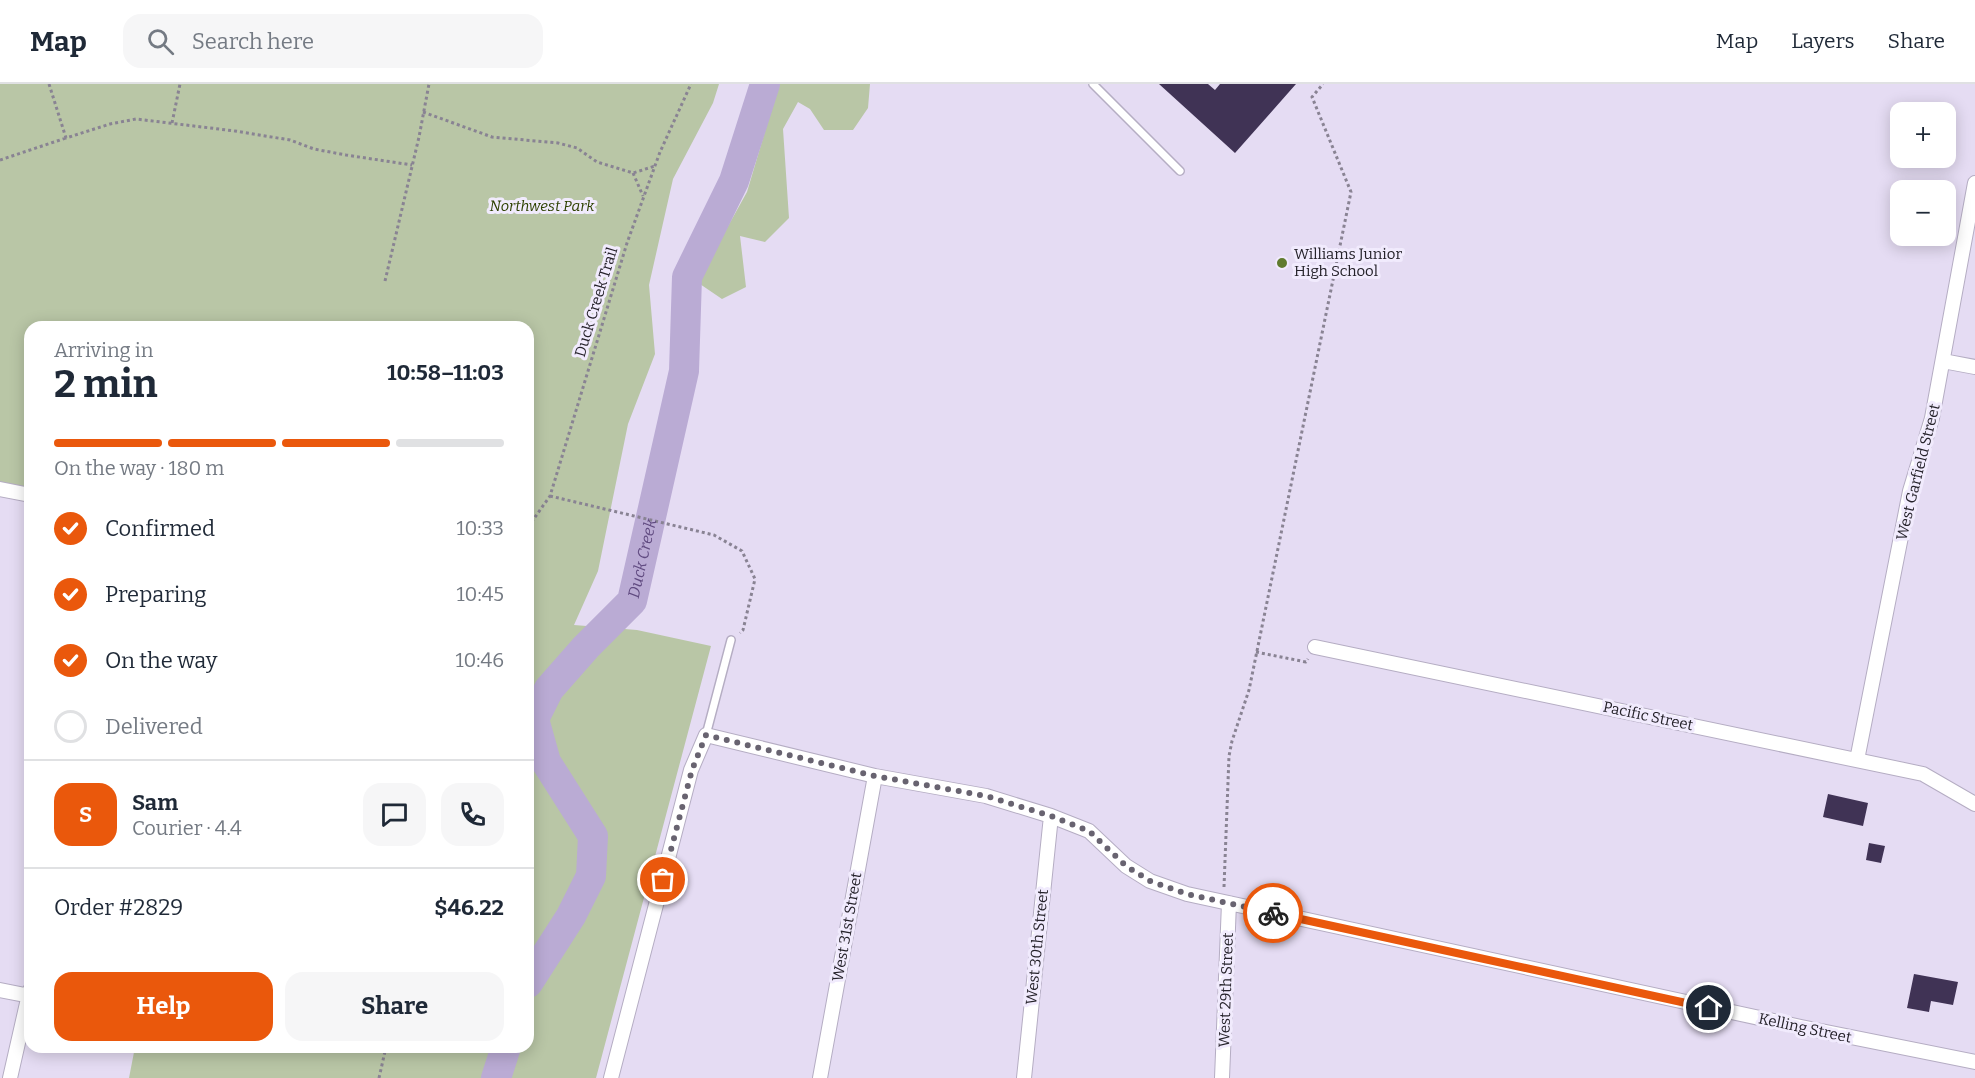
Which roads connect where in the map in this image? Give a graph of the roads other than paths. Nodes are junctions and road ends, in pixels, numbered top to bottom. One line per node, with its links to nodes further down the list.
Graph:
1 (1093, 84): 2 (lane)
2 (1180, 171)
3 (1975, 183): 4 (street, West Garfield Street)
4 (1943, 361): 5 (street); 11 (street, West Garfield Street)
5 (1975, 367)
6 (0, 489): 7 (street)
7 (24, 494)
8 (731, 640): 10 (lane)
9 (1315, 646): 11 (street, Pacific Street)
10 (706, 735): 12 (street, Kelling Street); 21 (street)
11 (1857, 760): 13 (street, Pacific Street)
12 (875, 776): 14 (street, Kelling Street); 22 (street, West 31st Street)
13 (1975, 804)
14 (1051, 816): 15 (street, Kelling Street); 23 (street, West 30th Street)
15 (1229, 903): 19 (street, Kelling Street); 24 (street, West 29th Street)
16 (0, 990): 17 (street)
17 (24, 993)
18 (24, 1019): 20 (street)
19 (1975, 1062)
20 (10, 1078)
21 (611, 1078)
22 (820, 1078)
23 (1024, 1078)
24 (1222, 1078)

